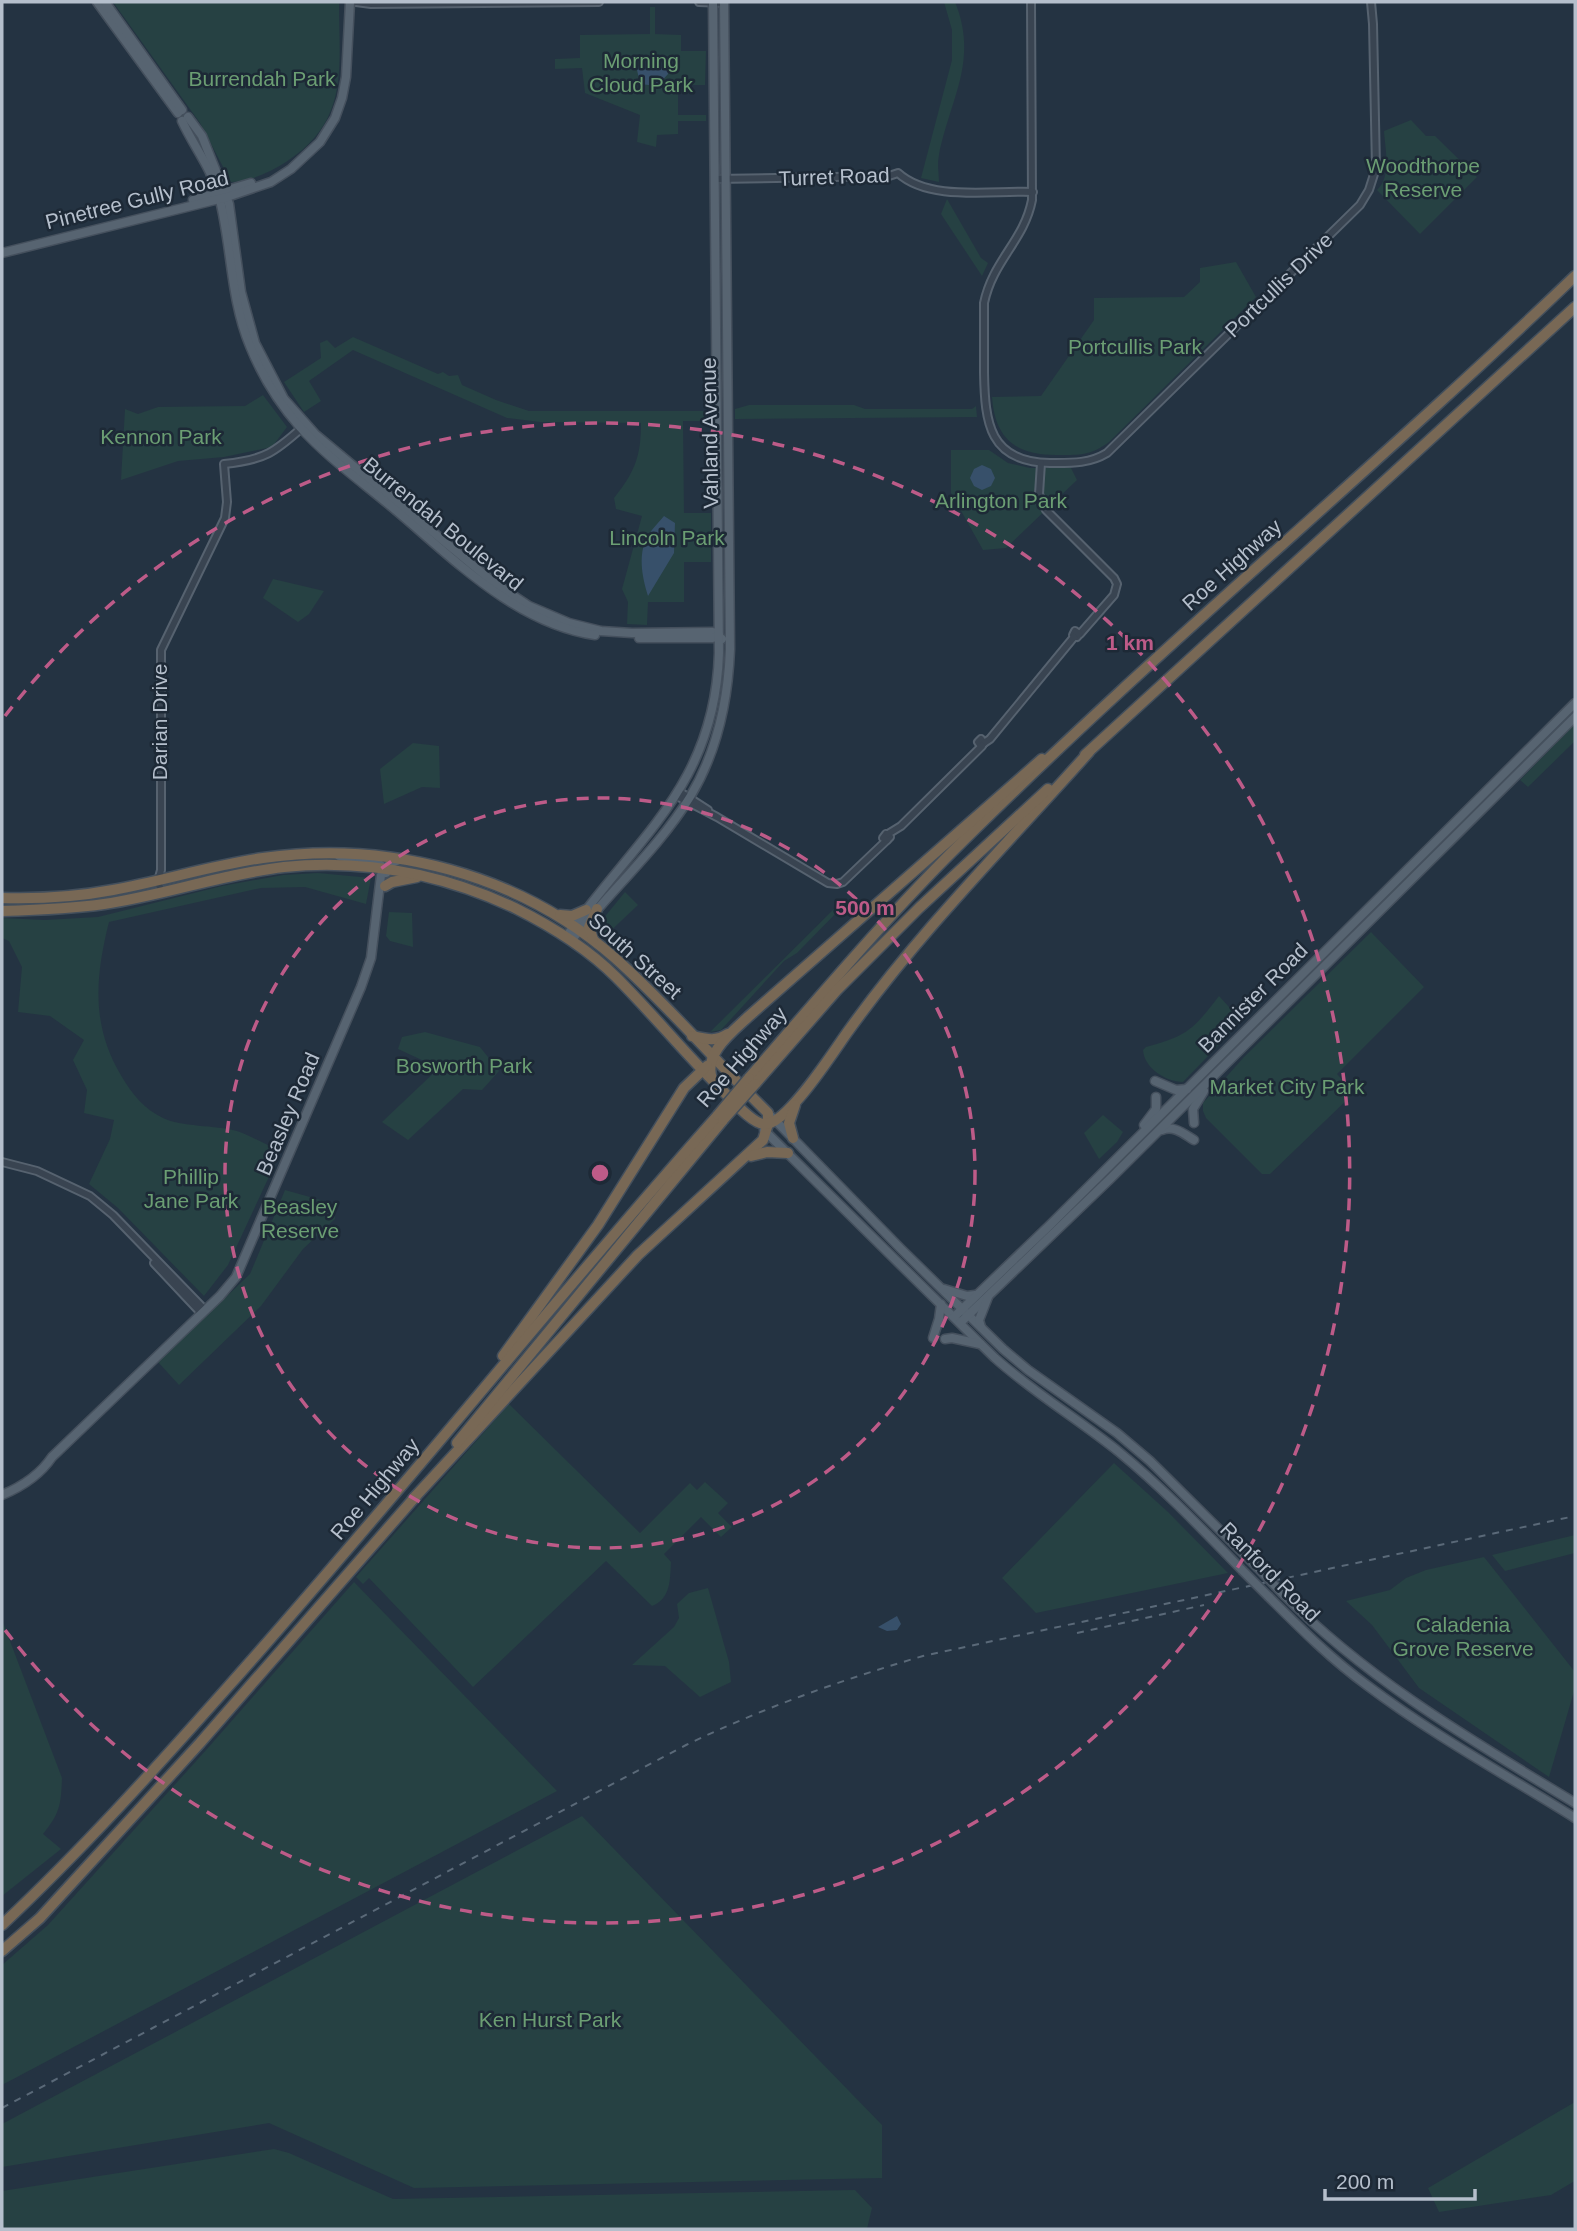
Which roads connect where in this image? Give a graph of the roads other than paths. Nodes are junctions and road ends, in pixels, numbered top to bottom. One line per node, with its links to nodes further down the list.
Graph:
1 (97, 2): 10 (main road, Burrendah Boulevard)
2 (105, 2): 10 (main road, Burrendah Boulevard)
3 (598, 2): 9 (street)
4 (699, 2): 5 (street)
5 (713, 2): 8 (street); 11 (main road, Vahland Avenue)
6 (1031, 2): 13 (street, Portcullis Drive)
7 (1373, 2): 19 (street, Portcullis Drive)
8 (724, 3): 12 (main road, Vahland Avenue)
9 (349, 5): 14 (main road, Pinetree Gully Road)
10 (163, 88): 14 (main road, Burrendah Boulevard)
11 (715, 179): 12 (street, Turret Road); 21 (main road, Vahland Avenue)
12 (725, 179): 13 (street, Turret Road); 20 (main road, Vahland Avenue)
13 (1033, 192): 19 (street, Portcullis Drive)
14 (222, 195): 15 (main road, Pinetree Gully Road); 18 (main road, Burrendah Boulevard)
15 (2, 251)
16 (1575, 273): 25 (highway, Roe Highway)
17 (1575, 308): 26 (highway, Roe Highway)
18 (303, 426): 21 (main road, Burrendah Boulevard); 33 (street, Darian Drive)
19 (1041, 463): 28 (street)
20 (729, 618): 21 (main road); 22 (main road, Vahland Avenue)
21 (719, 635): 22 (main road); 27 (main road, Vahland Avenue)
22 (730, 646): 28 (main road, Vahland Avenue)
23 (1575, 704): 51 (main road, Bannister Road)
24 (1575, 717): 49 (main road, Bannister Road)
25 (1087, 723): 43 (highway); 47 (highway, Roe Highway)
26 (1089, 752): 47 (highway, Roe Highway); 53 (highway)
27 (679, 794): 28 (street); 36 (main road, Vahland Avenue)
28 (688, 799): 36 (main road, Vahland Avenue)
29 (334, 853): 30 (highway, South Street); 31 (main road); 33 (highway, South Street)
30 (402, 859): 31 (main road); 38 (highway, South Street)
31 (385, 868): 32 (highway, South Street); 33 (highway, South Street); 34 (main road, Beasley Road); 42 (main road, Beasley Road)
32 (428, 876): 34 (highway); 40 (highway, South Street)
33 (162, 882): 35 (highway, South Street); 37 (highway, South Street)
34 (385, 886): 42 (main road, Beasley Road)
35 (2, 898)
36 (592, 910): 38 (highway); 39 (main road, Vahland Avenue); 41 (highway)
37 (2, 911)
38 (556, 915): 39 (highway, South Street)
39 (576, 929): 40 (main road, Vahland Avenue); 41 (highway, South Street)
40 (569, 939): 45 (highway, South Street)
41 (594, 942): 44 (highway, South Street)
42 (371, 958): 68 (main road, Beasley Road)
43 (733, 1031): 44 (highway); 46 (highway)
44 (692, 1036): 46 (highway, South Street)
45 (690, 1056): 46 (highway, South Street); 50 (highway)
46 (708, 1064): 50 (highway); 56 (highway, South Street); 56 (highway, South Street)
47 (752, 1081): 54 (highway, Roe Highway, bridge)
48 (1155, 1081): 51 (main road)
49 (1207, 1082): 55 (main road); 57 (main road, Bannister Road)
50 (684, 1088): 75 (highway)
51 (1187, 1089): 58 (main road, Bannister Road)
52 (1156, 1097): 58 (main road)
53 (796, 1101): 56 (highway); 59 (highway)
54 (720, 1117): 75 (highway, Roe Highway); 77 (highway, Roe Highway)
55 (1194, 1123)
56 (770, 1126): 59 (main road); 61 (main road); 63 (highway)
57 (1157, 1132): 60 (main road); 65 (main road, Bannister Road)
58 (1141, 1134): 66 (main road, Bannister Road)
59 (793, 1138): 64 (main road)
60 (1194, 1140)
61 (788, 1153): 63 (highway); 67 (main road)
62 (2, 1162): 68 (street)
63 (740, 1163): 77 (highway)
64 (941, 1288): 66 (main road); 69 (main road)
65 (989, 1294): 69 (main road, Bannister Road); 71 (main road)
66 (976, 1295): 69 (main road, Bannister Road)
67 (941, 1304): 70 (main road); 72 (main road)
68 (203, 1312): 76 (main road, Beasley Road)
69 (965, 1312): 70 (main road, Bannister Road); 71 (main road, Ranford Road)
70 (957, 1320): 74 (main road, Ranford Road)
71 (983, 1329): 78 (main road, Ranford Road, bridge)
72 (933, 1338)
73 (945, 1339): 74 (main road)
74 (980, 1344): 79 (main road, Ranford Road, bridge)
75 (459, 1420): 80 (highway, Roe Highway)
76 (2, 1493)
77 (413, 1499): 81 (highway, Roe Highway)
78 (1575, 1803)
79 (1575, 1818)
80 (2, 1925)
81 (2, 1951)

